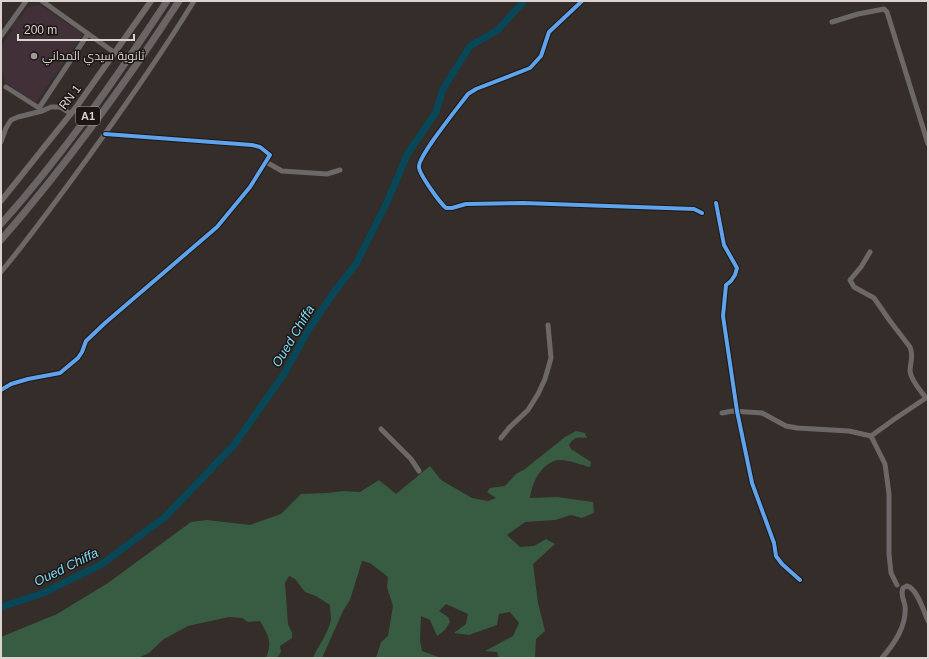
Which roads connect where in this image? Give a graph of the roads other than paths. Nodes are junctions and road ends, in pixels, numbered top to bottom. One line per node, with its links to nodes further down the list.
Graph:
1 (26, 1): 10 (street)
2 (42, 1): 9 (street)
3 (151, 1): 11 (main road, RN 1)
4 (167, 1): 22 (highway, A1)
5 (179, 1): 23 (highway, A1)
6 (194, 1): 14 (street)
7 (582, 1): 21 (street)
8 (832, 22): 16 (street)
9 (88, 34): 11 (street); 12 (street)
10 (1, 36)
11 (115, 53): 13 (main road, RN 1)
12 (6, 87)
13 (71, 114): 15 (street); 19 (main road, RN 1)
14 (104, 134): 17 (street); 25 (street)
15 (1, 142)
16 (928, 144)
17 (266, 162): 18 (street); 27 (street)
18 (340, 170)
19 (1, 202)
20 (716, 203): 28 (street)
21 (702, 213)
22 (1, 224)
23 (1, 240)
24 (870, 252): 31 (street)
25 (1, 272)
26 (548, 325): 32 (street)
27 (1, 390)
28 (737, 411): 29 (street); 31 (street); 34 (street)
29 (722, 413)
30 (381, 429): 33 (street)
31 (871, 436): 35 (street)
32 (501, 438)
33 (419, 470)
34 (800, 580)
35 (897, 585)
36 (928, 621): 37 (street)
37 (882, 658)

